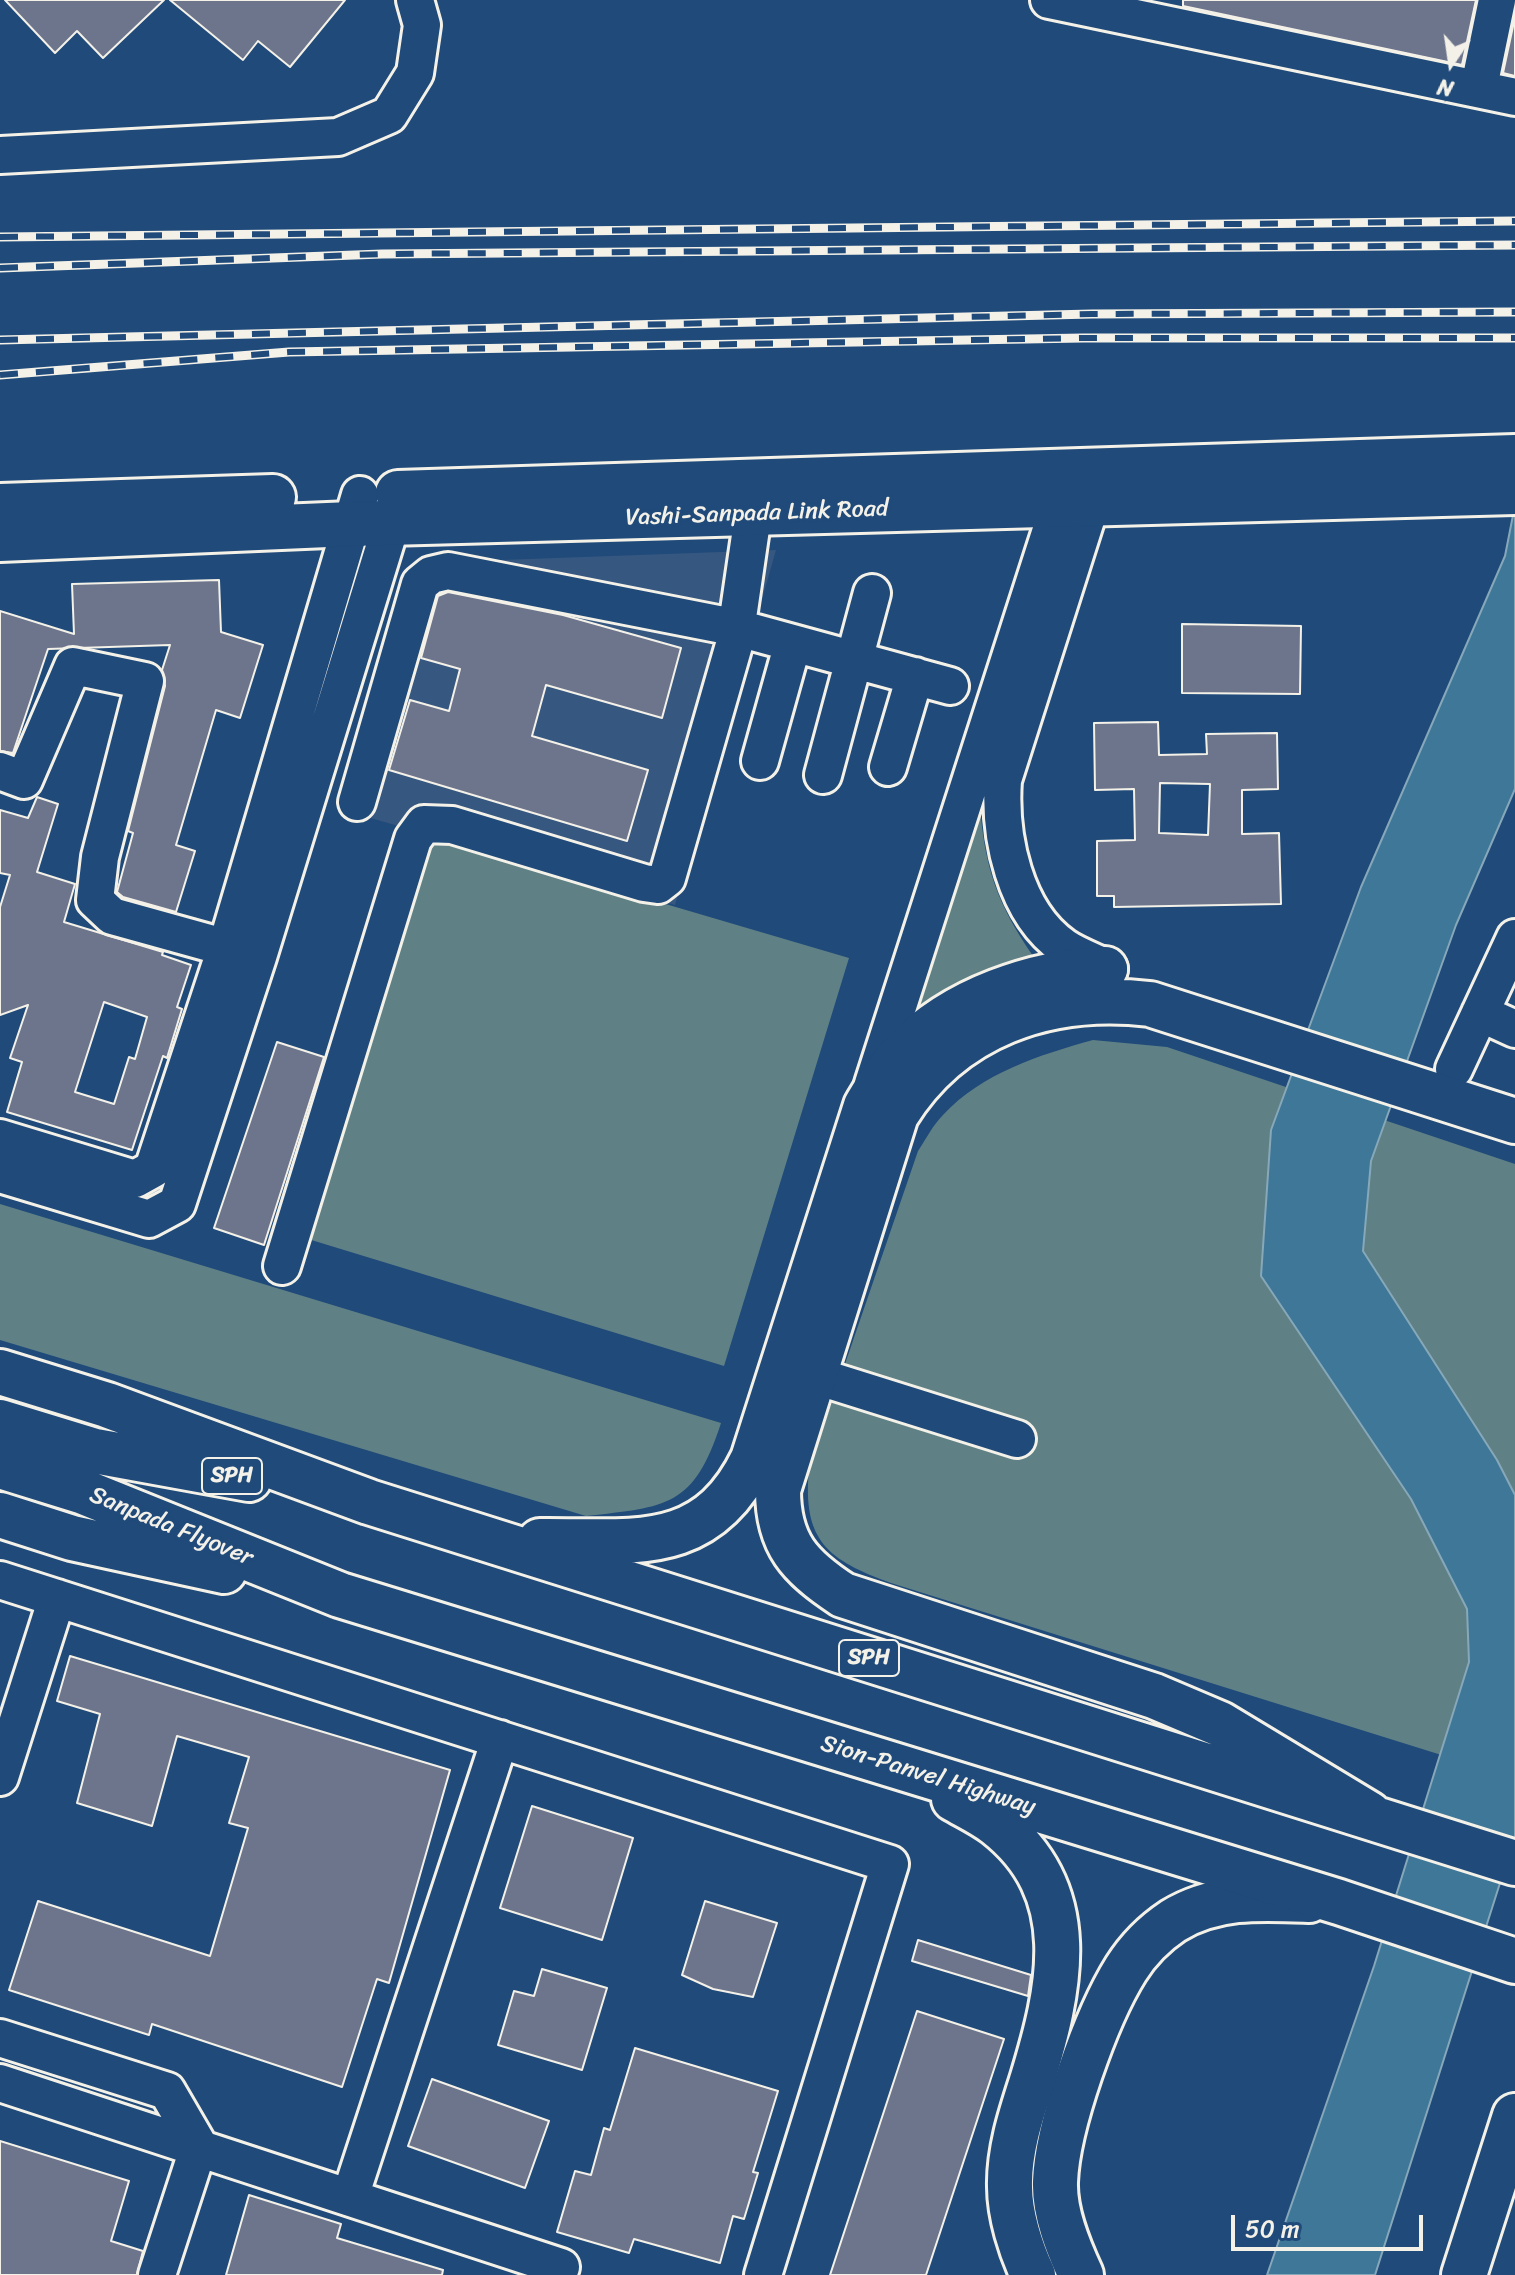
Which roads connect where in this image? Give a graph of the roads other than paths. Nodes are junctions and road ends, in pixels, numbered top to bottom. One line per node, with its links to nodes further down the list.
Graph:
1 (415, 0): 6 (street)
2 (1049, 0): 4 (street)
3 (1497, 0): 4 (street)
4 (1479, 87): 5 (street)
5 (1515, 97)
6 (0, 155)
7 (1515, 457): 8 (main road, Vashi-Sanpada Link Road)
8 (1453, 476): 9 (main road, Vashi-Sanpada Link Road); 10 (main road, Vashi-Sanpada Link Road)
9 (1076, 488): 12 (main road, Vashi-Sanpada Link Road); 13 (main road, Vashi-Sanpada Link Road); 28 (street); 34 (street)
10 (1515, 492)
11 (0, 506): 12 (main road, Vashi-Sanpada Link Road)
12 (376, 509): 13 (main road, Vashi-Sanpada Link Road); 14 (main road, Vashi-Sanpada Link Road); 27 (street)
13 (753, 515): 16 (street)
14 (0, 539)
15 (872, 593): 18 (street)
16 (738, 628): 17 (street); 25 (street); 38 (street)
17 (793, 643): 18 (street); 21 (street)
18 (856, 660): 19 (street); 24 (street)
19 (915, 676): 20 (street); 22 (street)
20 (950, 686)
21 (760, 761)
22 (888, 767)
23 (0, 771): 27 (street)
24 (823, 775)
25 (357, 802)
26 (1515, 938): 30 (street)
27 (242, 952): 36 (street); 37 (street)
28 (1109, 969): 29 (main road); 34 (main road)
29 (1188, 998): 32 (main road); 34 (main road)
30 (1480, 1013): 31 (street); 32 (street)
31 (1515, 1029)
32 (1432, 1073): 33 (main road); 35 (main road)
33 (1515, 1089)
34 (881, 1110): 40 (main road); 47 (main road)
35 (1515, 1121)
36 (0, 1138)
37 (0, 1174)
38 (282, 1266)
39 (0, 1372): 45 (main road)
40 (813, 1375): 42 (street); 54 (main road)
41 (0, 1422): 44 (main road, Sanpada Flyover / SPH)
42 (1017, 1439)
43 (0, 1466): 44 (main road, Sanpada Flyover / SPH)
44 (90, 1472): 45 (main road, Sanpada Flyover / SPH); 49 (main road, Sanpada Flyover / SPH)
45 (369, 1502): 47 (main road, SPH)
46 (0, 1515): 49 (main road)
47 (498, 1541): 54 (main road, SPH)
48 (0, 1580): 50 (street)
49 (340, 1595): 52 (main road, Sion-Panvel Highway / SPH)
50 (57, 1598): 51 (street); 53 (street)
51 (500, 1739): 62 (street); 66 (street)
52 (903, 1768): 56 (main road, Sion-Panvel Highway / SPH); 67 (main road)
53 (0, 1777)
54 (1369, 1814): 55 (main road, SPH)
55 (1515, 1863)
56 (1339, 1902): 57 (main road, Sion-Panvel Highway / SPH); 68 (main road)
57 (1515, 1961)
58 (0, 2038): 61 (street)
59 (0, 2083): 61 (street)
60 (1515, 2116): 63 (main road)
61 (199, 2146): 62 (street); 65 (street)
62 (350, 2197): 64 (street)
63 (1488, 2199): 69 (main road); 70 (main road)
64 (568, 2272)
65 (157, 2275)
66 (763, 2275)
67 (1033, 2275)
68 (1081, 2275)
69 (1432, 2275)
70 (1464, 2275)

